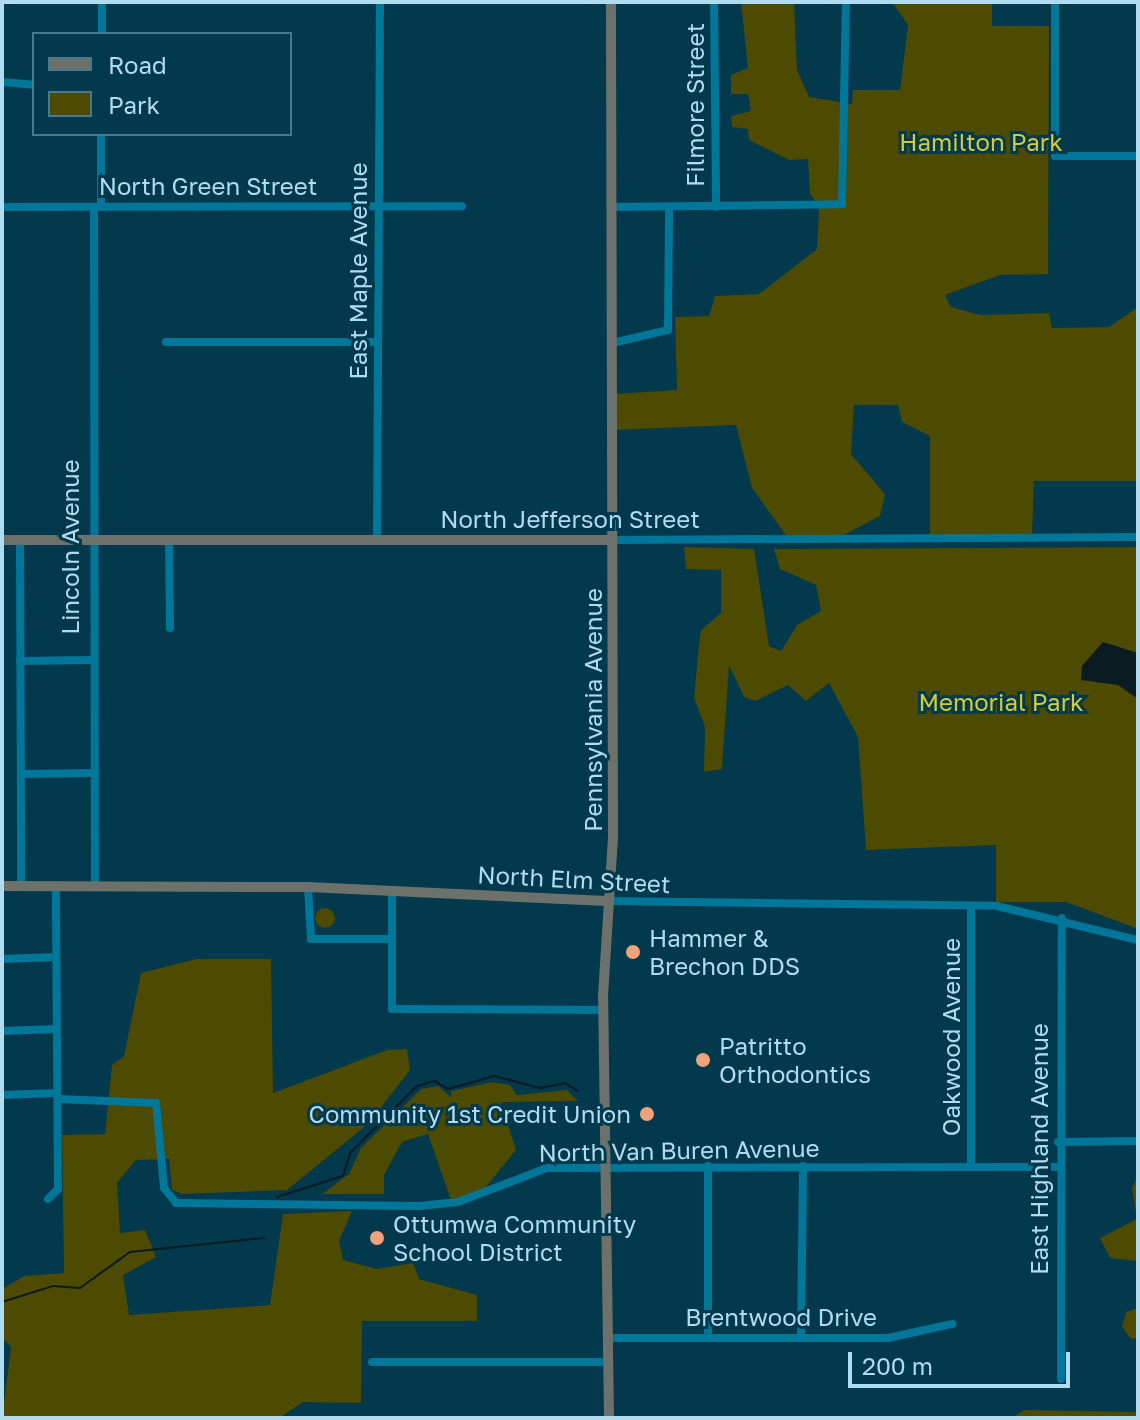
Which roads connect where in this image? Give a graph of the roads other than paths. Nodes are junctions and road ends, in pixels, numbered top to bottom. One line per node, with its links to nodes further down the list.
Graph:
1 (102, 2): 7 (street)
2 (380, 2): 12 (street, East Maple Avenue)
3 (611, 2): 16 (main road, Pennsylvania Avenue)
4 (714, 2): 18 (street, Filmore Street)
5 (846, 2): 18 (street)
6 (1055, 2): 11 (street)
7 (102, 32)
8 (2, 82): 9 (street)
9 (32, 85)
10 (101, 136): 15 (street, Lincoln Avenue)
11 (1138, 156)
12 (379, 206): 13 (street, North Green Street); 15 (street, North Green Street); 20 (street, East Maple Avenue)
13 (462, 206)
14 (2, 207): 15 (street, North Green Street)
15 (97, 207): 25 (street, Lincoln Avenue)
16 (612, 207): 17 (street); 21 (main road, Pennsylvania Avenue)
17 (669, 207): 18 (street); 21 (street, Filmore Street)
18 (716, 207)
19 (166, 342): 20 (street)
20 (378, 342): 27 (street, East Maple Avenue)
21 (612, 343): 28 (main road, Pennsylvania Avenue)
22 (1138, 537): 28 (street, North Jefferson Street)
23 (2, 540): 24 (main road, North Jefferson Street)
24 (20, 540): 25 (main road, North Jefferson Street); 31 (street)
25 (89, 540): 26 (main road, North Jefferson Street); 30 (street, Lincoln Avenue)
26 (169, 540): 27 (main road, North Jefferson Street); 29 (street)
27 (377, 540): 28 (main road, North Jefferson Street)
28 (612, 540): 40 (main road, Pennsylvania Avenue)
29 (170, 628)
30 (93, 660): 31 (street); 32 (street, Lincoln Avenue)
31 (20, 661): 33 (street)
32 (95, 773): 33 (street); 37 (street, Lincoln Avenue)
33 (21, 774): 35 (street)
34 (2, 886): 35 (main road, North Elm Street)
35 (21, 886): 36 (main road, North Elm Street)
36 (56, 886): 37 (main road, North Elm Street); 45 (street)
37 (95, 886): 38 (main road, North Elm Street)
38 (308, 887): 39 (main road, North Elm Street); 43 (street)
39 (392, 891): 40 (main road, North Elm Street); 43 (street)
40 (607, 901): 41 (street, North Elm Street); 47 (main road, Pennsylvania Avenue)
41 (971, 906): 42 (street, North Elm Street); 57 (street, Oakwood Avenue)
42 (1062, 918): 44 (street, North Elm Street); 53 (street, East Highland Avenue)
43 (392, 939): 47 (street)
44 (1138, 940)
45 (56, 957): 46 (street); 48 (street)
46 (2, 959)
47 (603, 1010): 56 (main road, Pennsylvania Avenue)
48 (57, 1029): 49 (street); 51 (street)
49 (2, 1031)
50 (2, 1095): 51 (street)
51 (58, 1096): 56 (street, North Van Buren Avenue); 59 (street)
52 (1138, 1141): 53 (street)
53 (1058, 1142): 58 (street, East Highland Avenue)
54 (708, 1166): 55 (street, North Van Buren Avenue); 56 (street, North Van Buren Avenue); 61 (street)
55 (803, 1166): 57 (street, North Van Buren Avenue); 62 (street)
56 (606, 1167): 63 (main road, Pennsylvania Avenue)
57 (971, 1167): 58 (street, North Van Buren Avenue)
58 (1058, 1167): 66 (street, East Highland Avenue)
59 (48, 1199)
60 (952, 1324): 62 (street, Brentwood Drive)
61 (708, 1336): 62 (street, Brentwood Drive); 63 (street, Brentwood Drive)
62 (801, 1337)
63 (608, 1338): 65 (main road, Pennsylvania Avenue)
64 (372, 1362): 65 (street)
65 (608, 1362): 67 (main road, Pennsylvania Avenue)
66 (1061, 1379)
67 (609, 1418)

